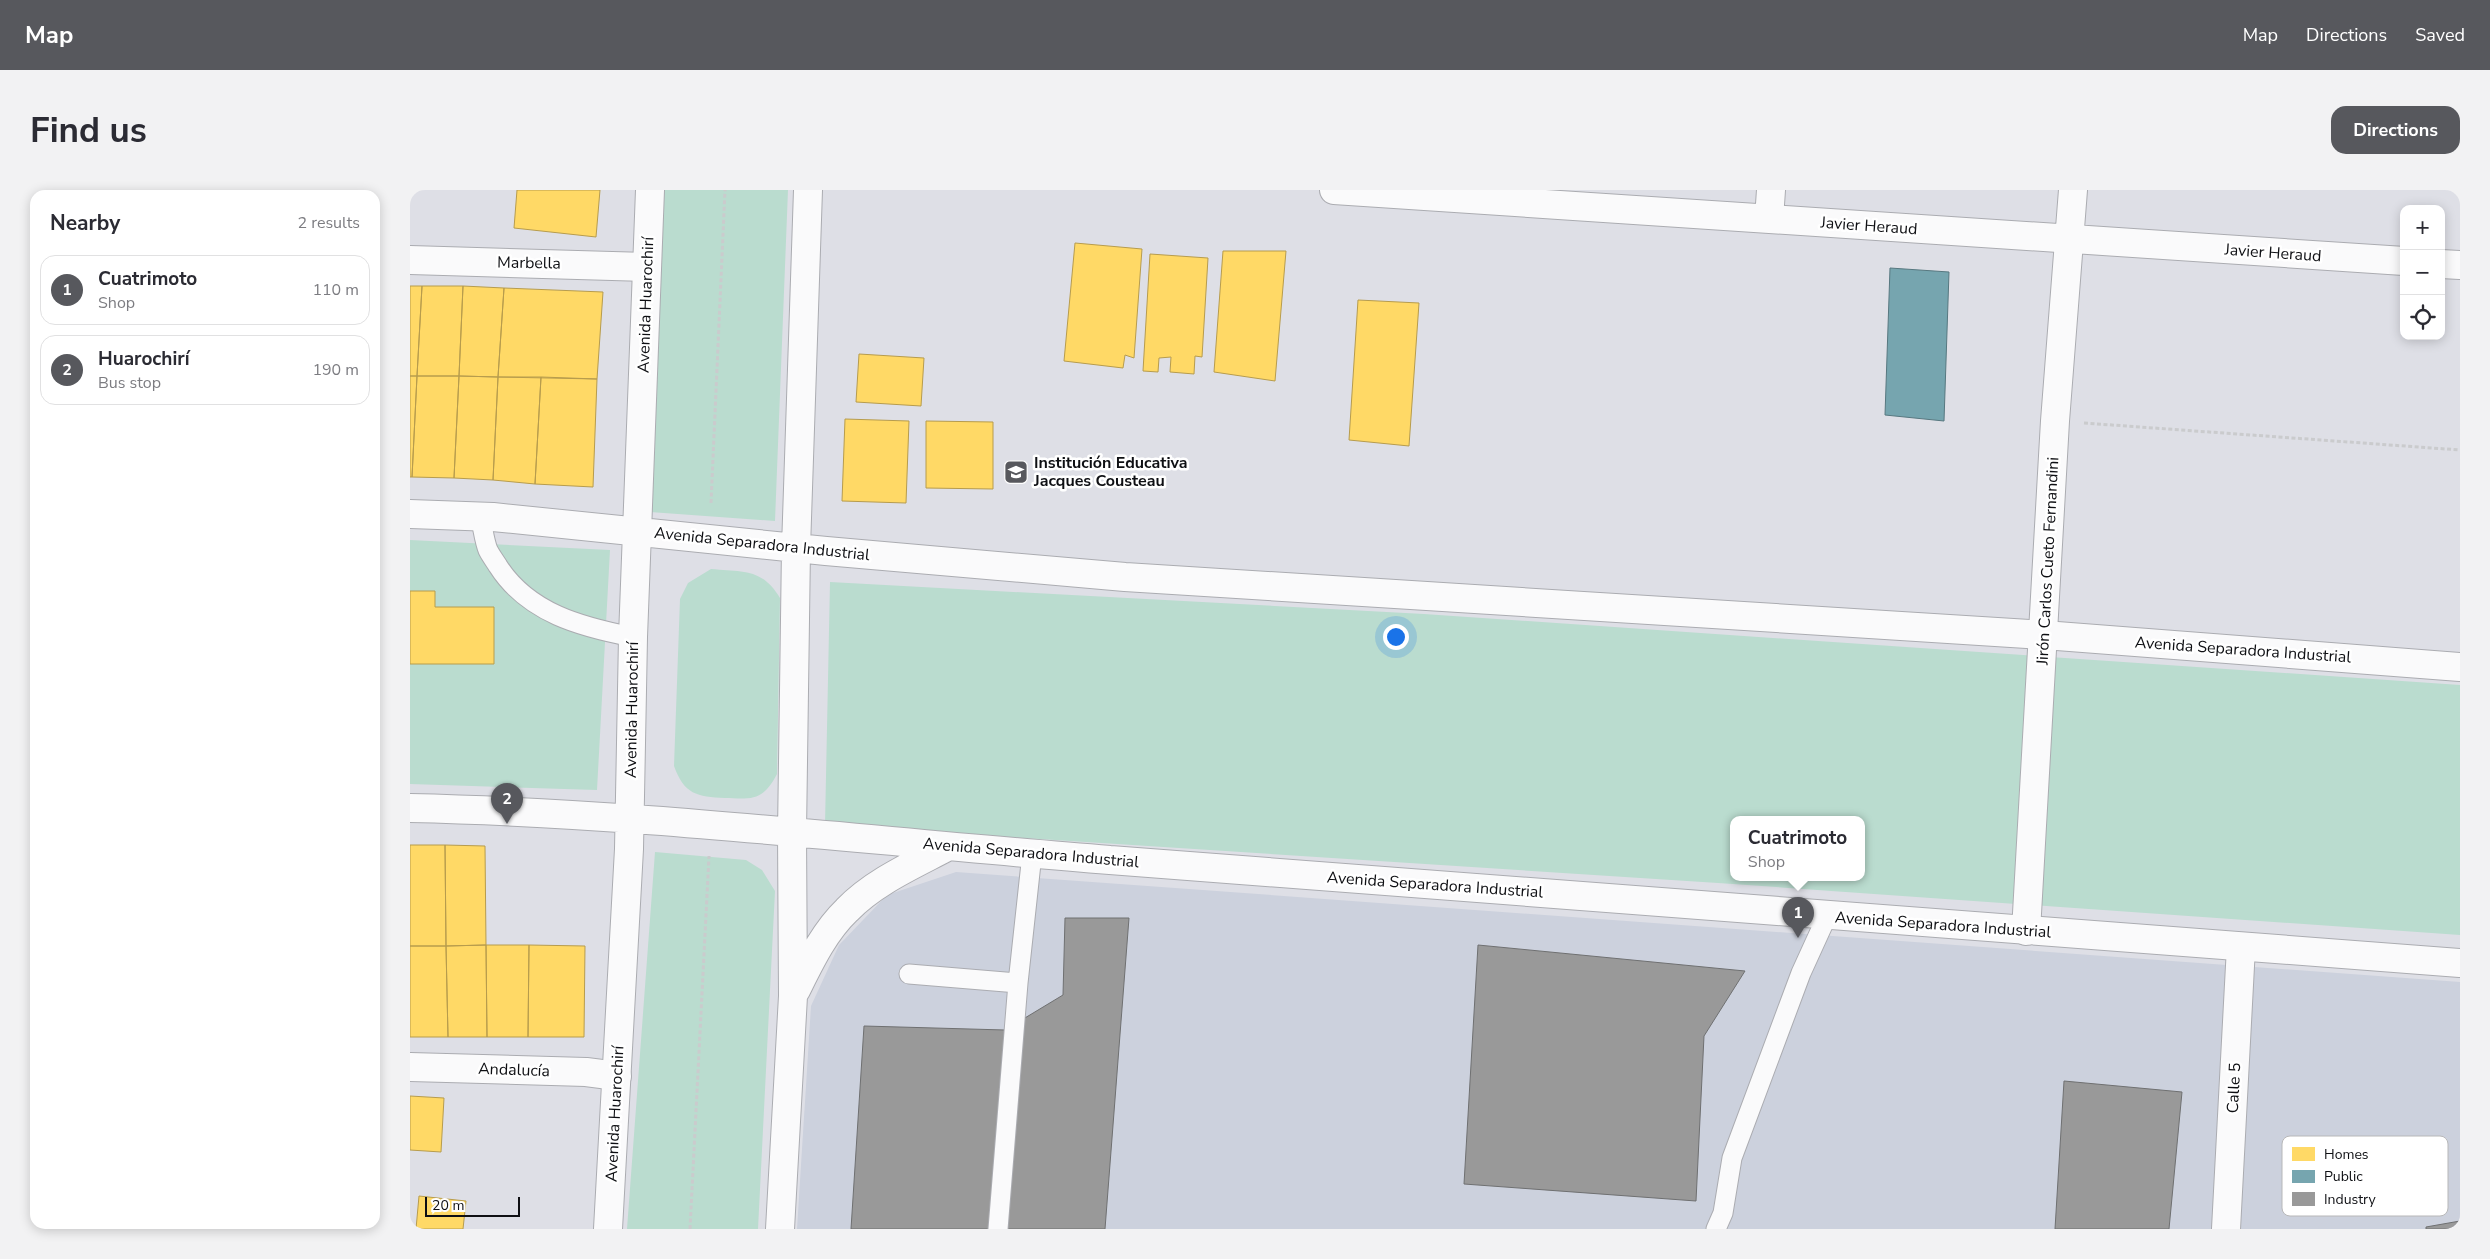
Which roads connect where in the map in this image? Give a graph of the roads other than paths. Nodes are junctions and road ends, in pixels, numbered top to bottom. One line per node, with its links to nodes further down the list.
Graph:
1 (650, 190): 12 (main road, Avenida Huarochirí)
2 (808, 190): 16 (main road)
3 (1334, 190): 6 (main road, Javier Heraud)
4 (1771, 190): 6 (main road)
5 (2072, 190): 7 (main road, Jirón Carlos Cueto Fernandini)
6 (1769, 219): 7 (main road, Javier Heraud)
7 (2069, 239): 9 (main road, Javier Heraud); 17 (main road, Jirón Carlos Cueto Fernandini)
8 (410, 260): 12 (main road, Marbella)
9 (2400, 262)
10 (2445, 264): 11 (main road)
11 (2460, 265)
12 (647, 268): 15 (main road, Avenida Huarochirí)
13 (410, 514): 14 (main road, Avenida Separadora Industrial)
14 (480, 517): 15 (main road, Avenida Separadora Industrial); 18 (lane)
15 (638, 531): 16 (main road, Avenida Separadora Industrial); 18 (main road, Avenida Huarochirí)
16 (796, 548): 17 (main road, Avenida Separadora Industrial); 22 (main road)
17 (2044, 635): 19 (main road, Avenida Separadora Industrial); 26 (main road, Jirón Carlos Cueto Fernandini)
18 (633, 637): 21 (main road, Avenida Huarochirí)
19 (2460, 666)
20 (410, 808): 21 (main road, Avenida Separadora Industrial)
21 (629, 819): 22 (main road, Avenida Separadora Industrial); 33 (main road, Avenida Huarochirí)
22 (792, 833): 23 (main road, Avenida Separadora Industrial); 31 (main road)
23 (947, 847): 24 (main road, Avenida Separadora Industrial); 31 (main road)
24 (1032, 854): 25 (main road, Avenida Separadora Industrial); 30 (lane)
25 (1827, 916): 26 (main road, Avenida Separadora Industrial); 37 (lane)
26 (2026, 931): 27 (main road, Avenida Separadora Industrial)
27 (2241, 947): 28 (main road, Avenida Separadora Industrial); 38 (main road, Calle 5)
28 (2460, 963)
29 (909, 974): 30 (lane)
30 (1018, 983): 36 (lane)
31 (793, 996): 35 (main road)
32 (410, 1067): 33 (main road, Andalucía)
33 (617, 1076): 34 (main road, Avenida Huarochirí)
34 (608, 1229)
35 (780, 1229)
36 (998, 1229)
37 (1716, 1229)
38 (2226, 1229)

